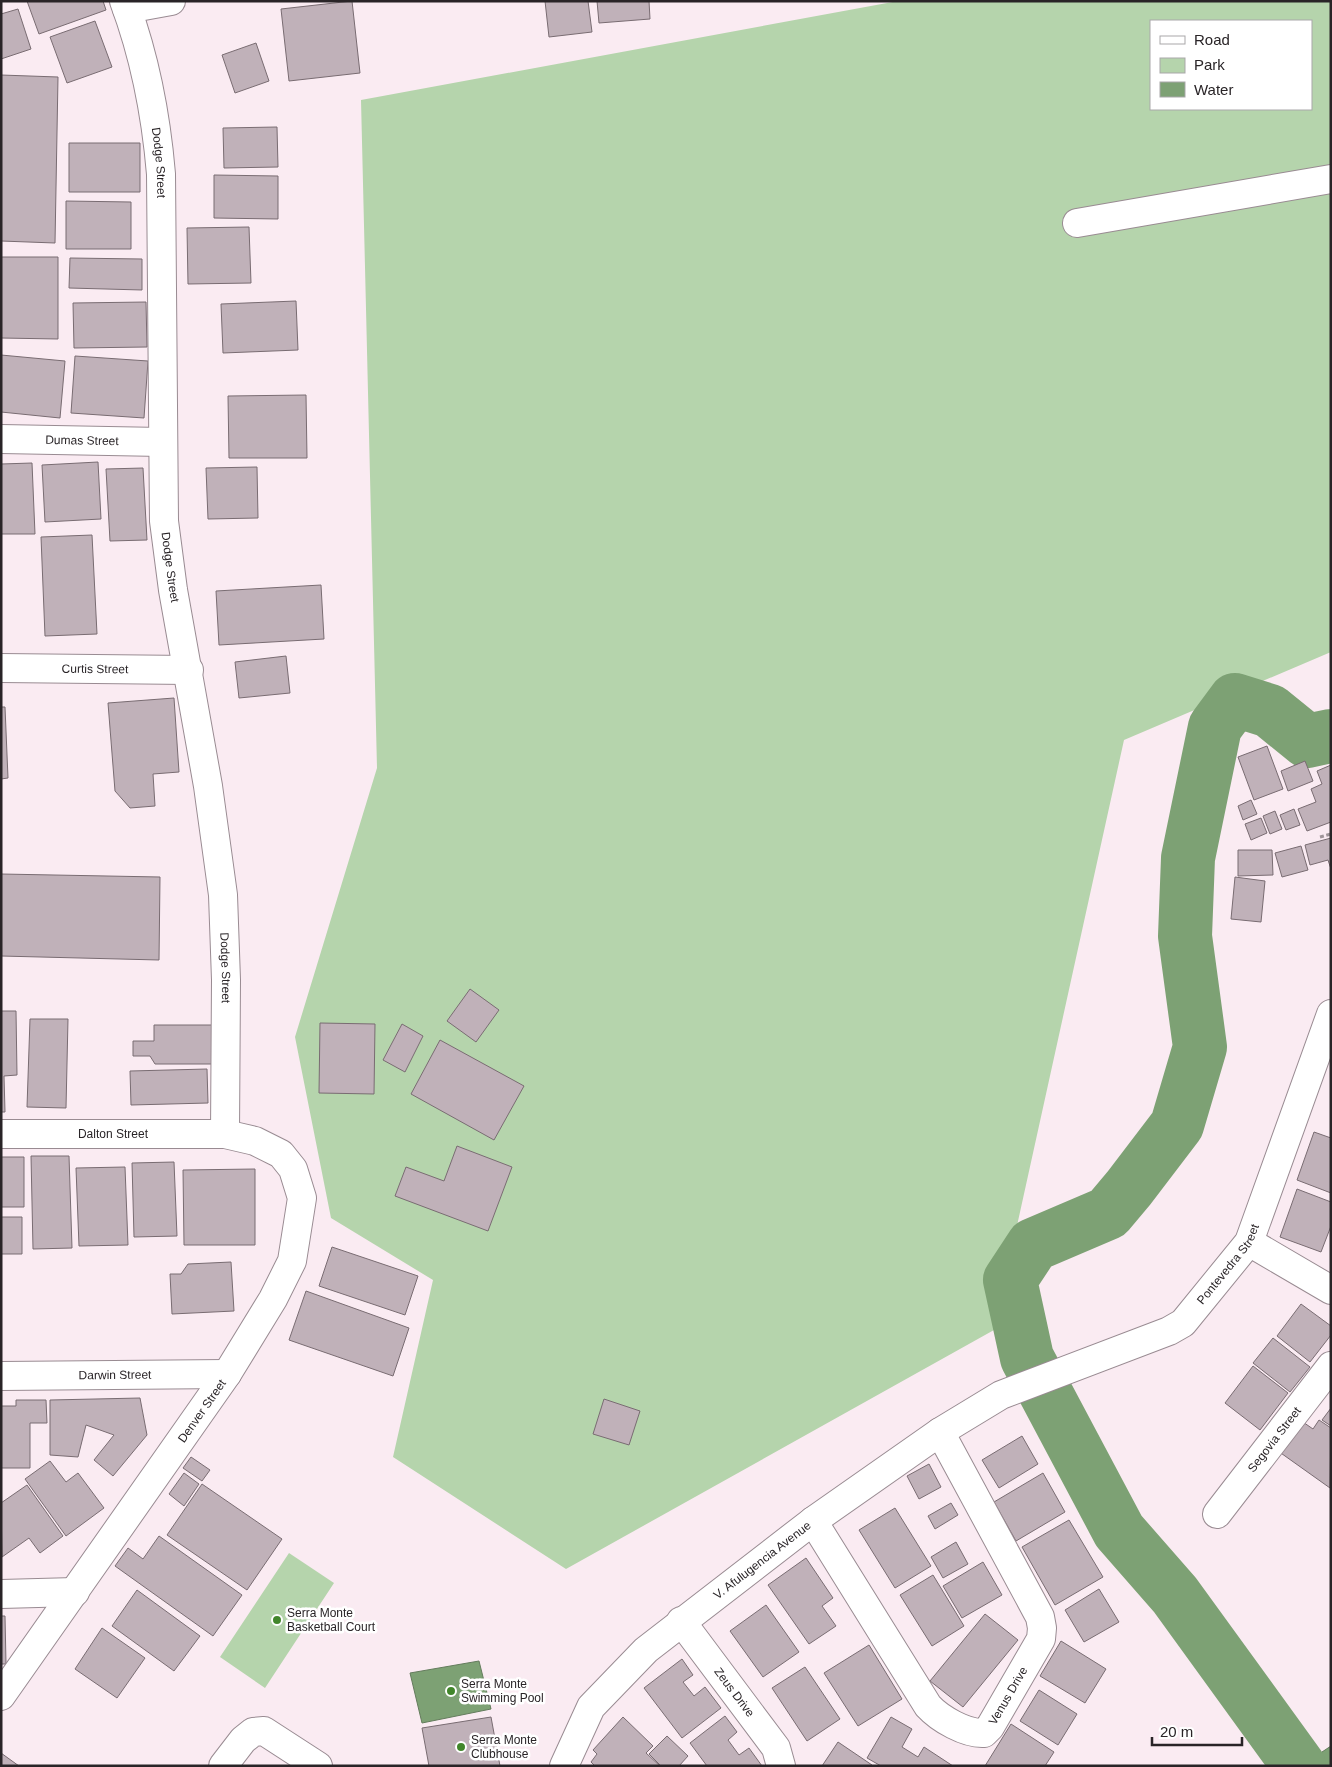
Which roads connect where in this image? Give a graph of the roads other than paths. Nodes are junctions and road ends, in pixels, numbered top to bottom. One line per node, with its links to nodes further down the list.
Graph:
1 (171, 1): 2 (street)
2 (126, 5): 6 (street, Dodge Street)
3 (1331, 179): 4 (street)
4 (1077, 224)
5 (1, 439): 6 (street, Dumas Street)
6 (162, 442): 8 (street, Dodge Street)
7 (1, 668): 8 (street, Curtis Street)
8 (189, 670): 11 (street, Dodge Street)
9 (1328, 1030): 12 (street, Pontevedra Street)
10 (1, 1134): 11 (street, Dalton Street)
11 (226, 1134): 15 (street, Denver Street)
12 (1249, 1242): 13 (street); 17 (street, Pontevedra Street)
13 (1331, 1290)
14 (1331, 1366): 19 (street, Segovia Street)
15 (227, 1374): 16 (street, Darwin Street); 21 (street, Denver Street)
16 (1, 1376)
17 (1001, 1395): 18 (street, V. Afulugencia Avenue)
18 (940, 1432): 20 (street, V. Afulugencia Avenue); 20 (street, Venus Drive)
19 (1217, 1514)
20 (813, 1521): 23 (street, V. Afulugencia Avenue)
21 (75, 1592): 22 (street); 24 (street, Denver Street)
22 (1, 1594)
23 (681, 1621): 27 (street, V. Afulugencia Avenue); 28 (street, Zeus Drive)
24 (1, 1696)
25 (223, 1766): 26 (street)
26 (318, 1766)
27 (564, 1766)
28 (781, 1766)

